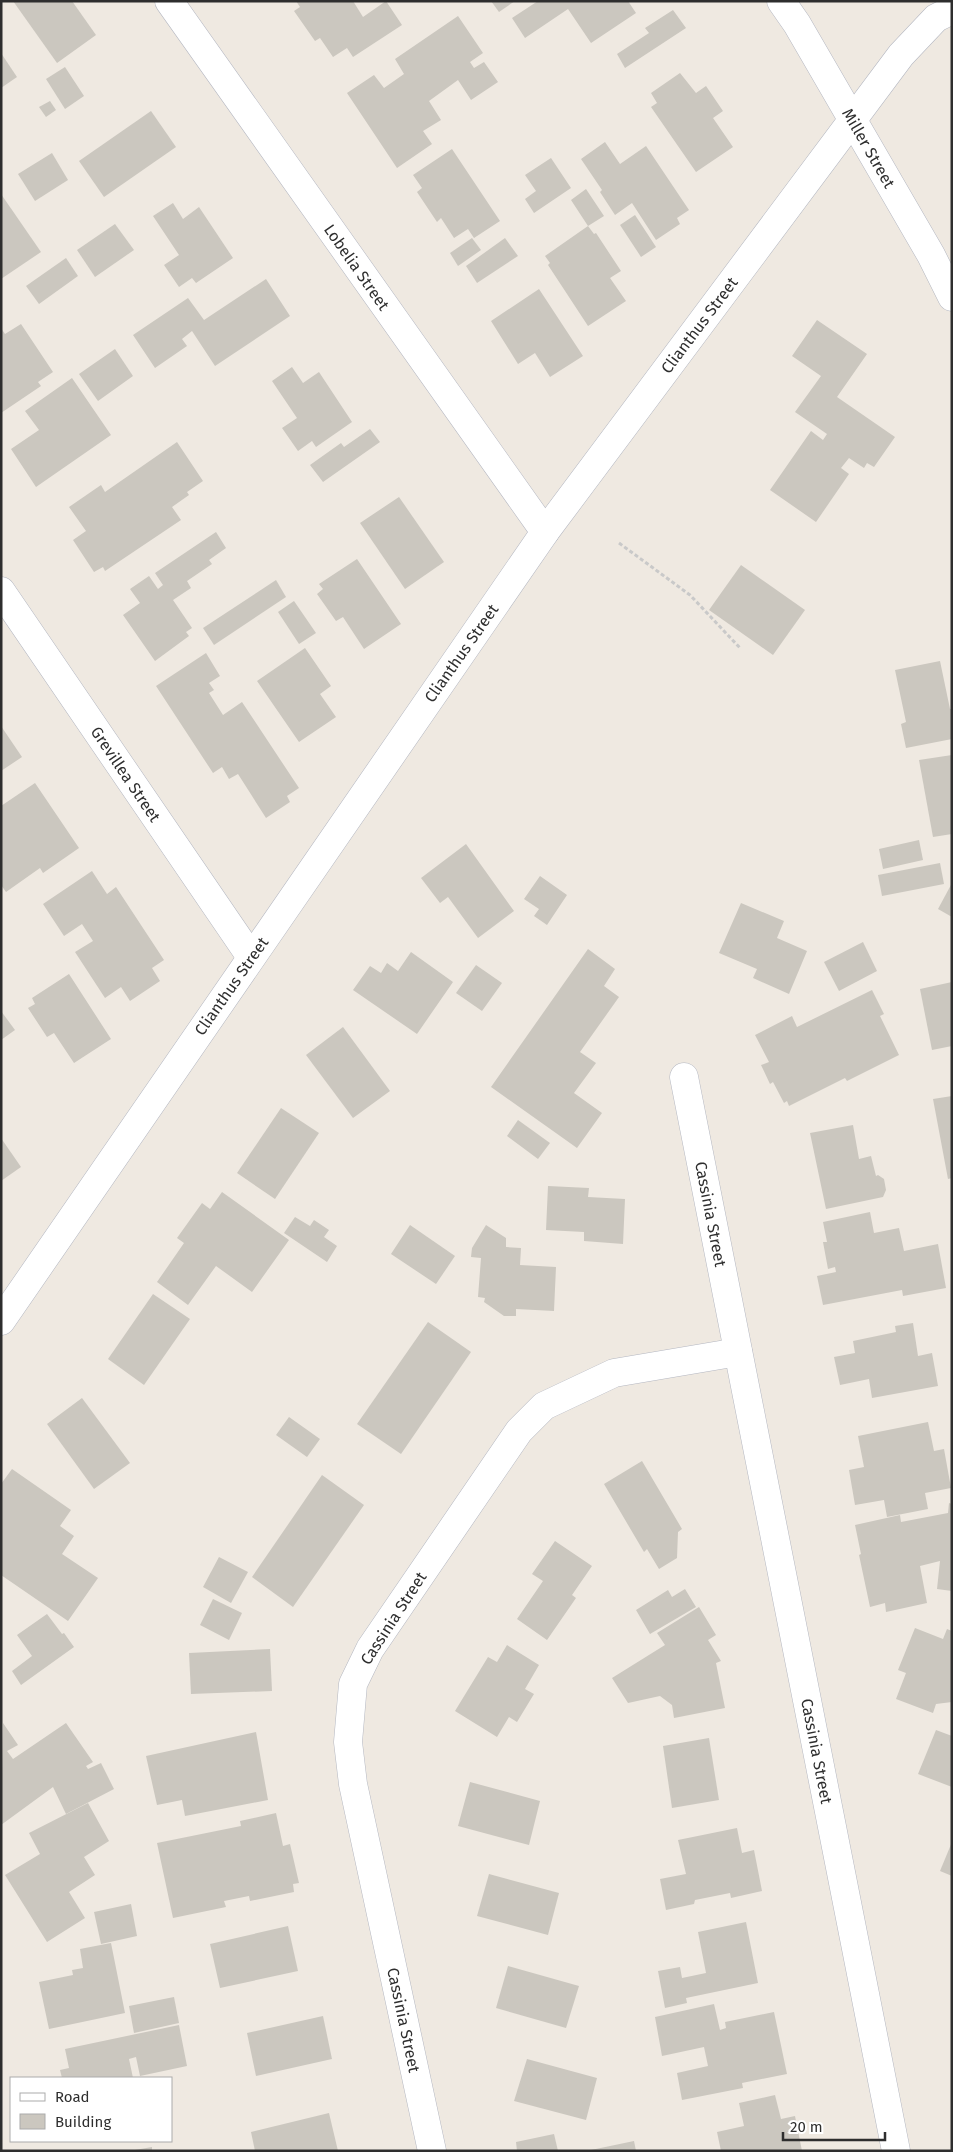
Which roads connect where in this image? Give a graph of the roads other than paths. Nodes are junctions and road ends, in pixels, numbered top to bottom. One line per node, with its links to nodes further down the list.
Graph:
1 (169, 1): 6 (street, Lobelia Street)
2 (781, 1): 4 (street, Miller Street)
3 (952, 10): 4 (street, Clianthus Street)
4 (853, 120): 5 (street, Miller Street); 6 (street, Clianthus Street)
5 (952, 297)
6 (545, 532): 8 (street, Clianthus Street)
7 (1, 591): 8 (street, Grevillea Street)
8 (251, 957): 10 (street, Clianthus Street)
9 (684, 1077): 11 (street, Cassinia Street)
10 (1, 1320)
11 (738, 1352): 12 (street, Cassinia Street); 13 (street, Cassinia Street)
12 (432, 2151)
13 (896, 2151)

